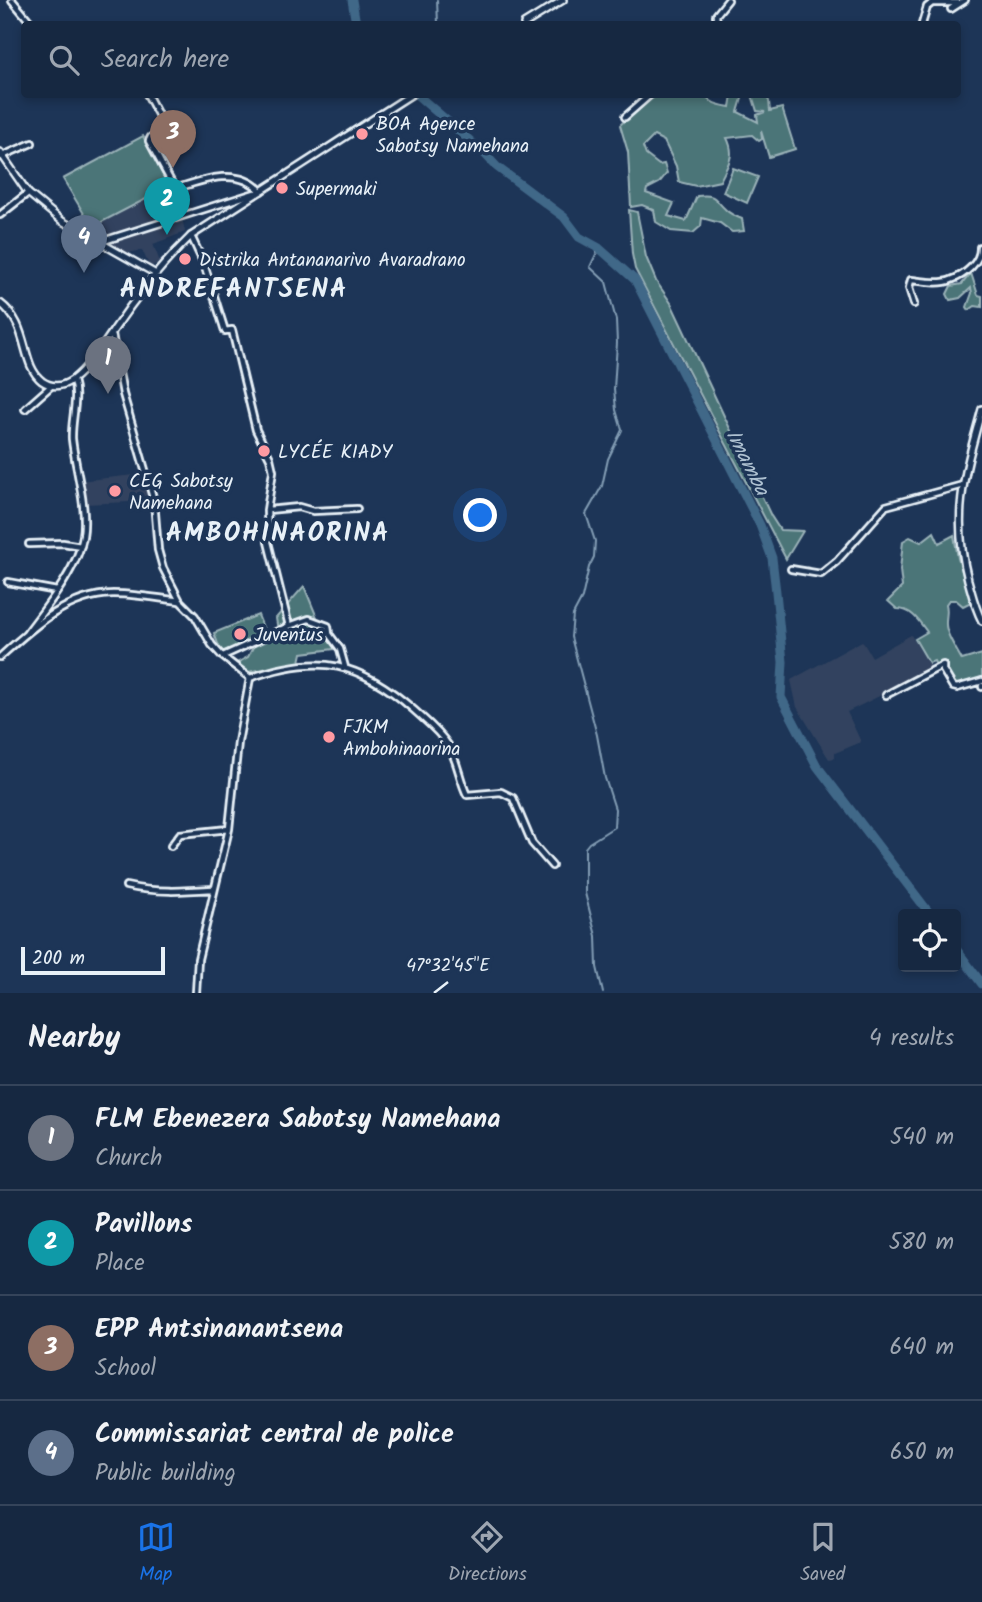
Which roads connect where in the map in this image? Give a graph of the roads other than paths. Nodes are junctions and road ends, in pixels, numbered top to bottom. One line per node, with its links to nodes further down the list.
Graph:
1 (12, 0): 7 (street)
2 (563, 0): 8 (main road)
3 (728, 0): 9 (street)
4 (964, 0): 5 (street)
5 (958, 3): 6 (street); 10 (street)
6 (951, 9)
7 (30, 21)
8 (529, 21)
9 (717, 21)
10 (923, 21)
11 (149, 98): 17 (street)
12 (406, 98): 17 (main road)
13 (646, 98): 14 (street)
14 (625, 117)
15 (32, 143): 16 (street)
16 (1, 155): 18 (main road)
17 (261, 191): 20 (main road); 21 (street)
18 (28, 193): 19 (street); 21 (main road)
19 (0, 215)
20 (191, 236): 23 (main road); 33 (street)
21 (99, 243): 23 (main road)
22 (982, 247): 25 (street)
23 (156, 274): 26 (main road)
24 (0, 303): 28 (main road)
25 (914, 304)
26 (112, 334): 27 (main road); 39 (street)
27 (73, 380): 28 (main road); 35 (street)
28 (51, 386): 29 (street)
29 (25, 409)
30 (982, 409): 31 (main road)
31 (963, 485): 36 (street); 40 (main road)
32 (357, 509): 33 (street)
33 (267, 510): 42 (street)
34 (29, 544): 35 (street)
35 (80, 546): 38 (street)
36 (791, 569)
37 (8, 582): 38 (street)
38 (57, 591): 43 (street)
39 (180, 601): 43 (street); 44 (street)
40 (980, 610): 41 (main road)
41 (982, 621)
42 (289, 625): 44 (street); 46 (street)
43 (26, 634): 45 (street)
44 (222, 656): 47 (street)
45 (0, 657)
46 (345, 667): 47 (street); 52 (street)
47 (250, 678): 50 (street)
48 (982, 685): 49 (street)
49 (886, 695)
50 (229, 829): 51 (street); 54 (street)
51 (171, 846)
52 (552, 866)
53 (126, 886): 54 (street)
54 (214, 889): 55 (street)
55 (195, 993)

